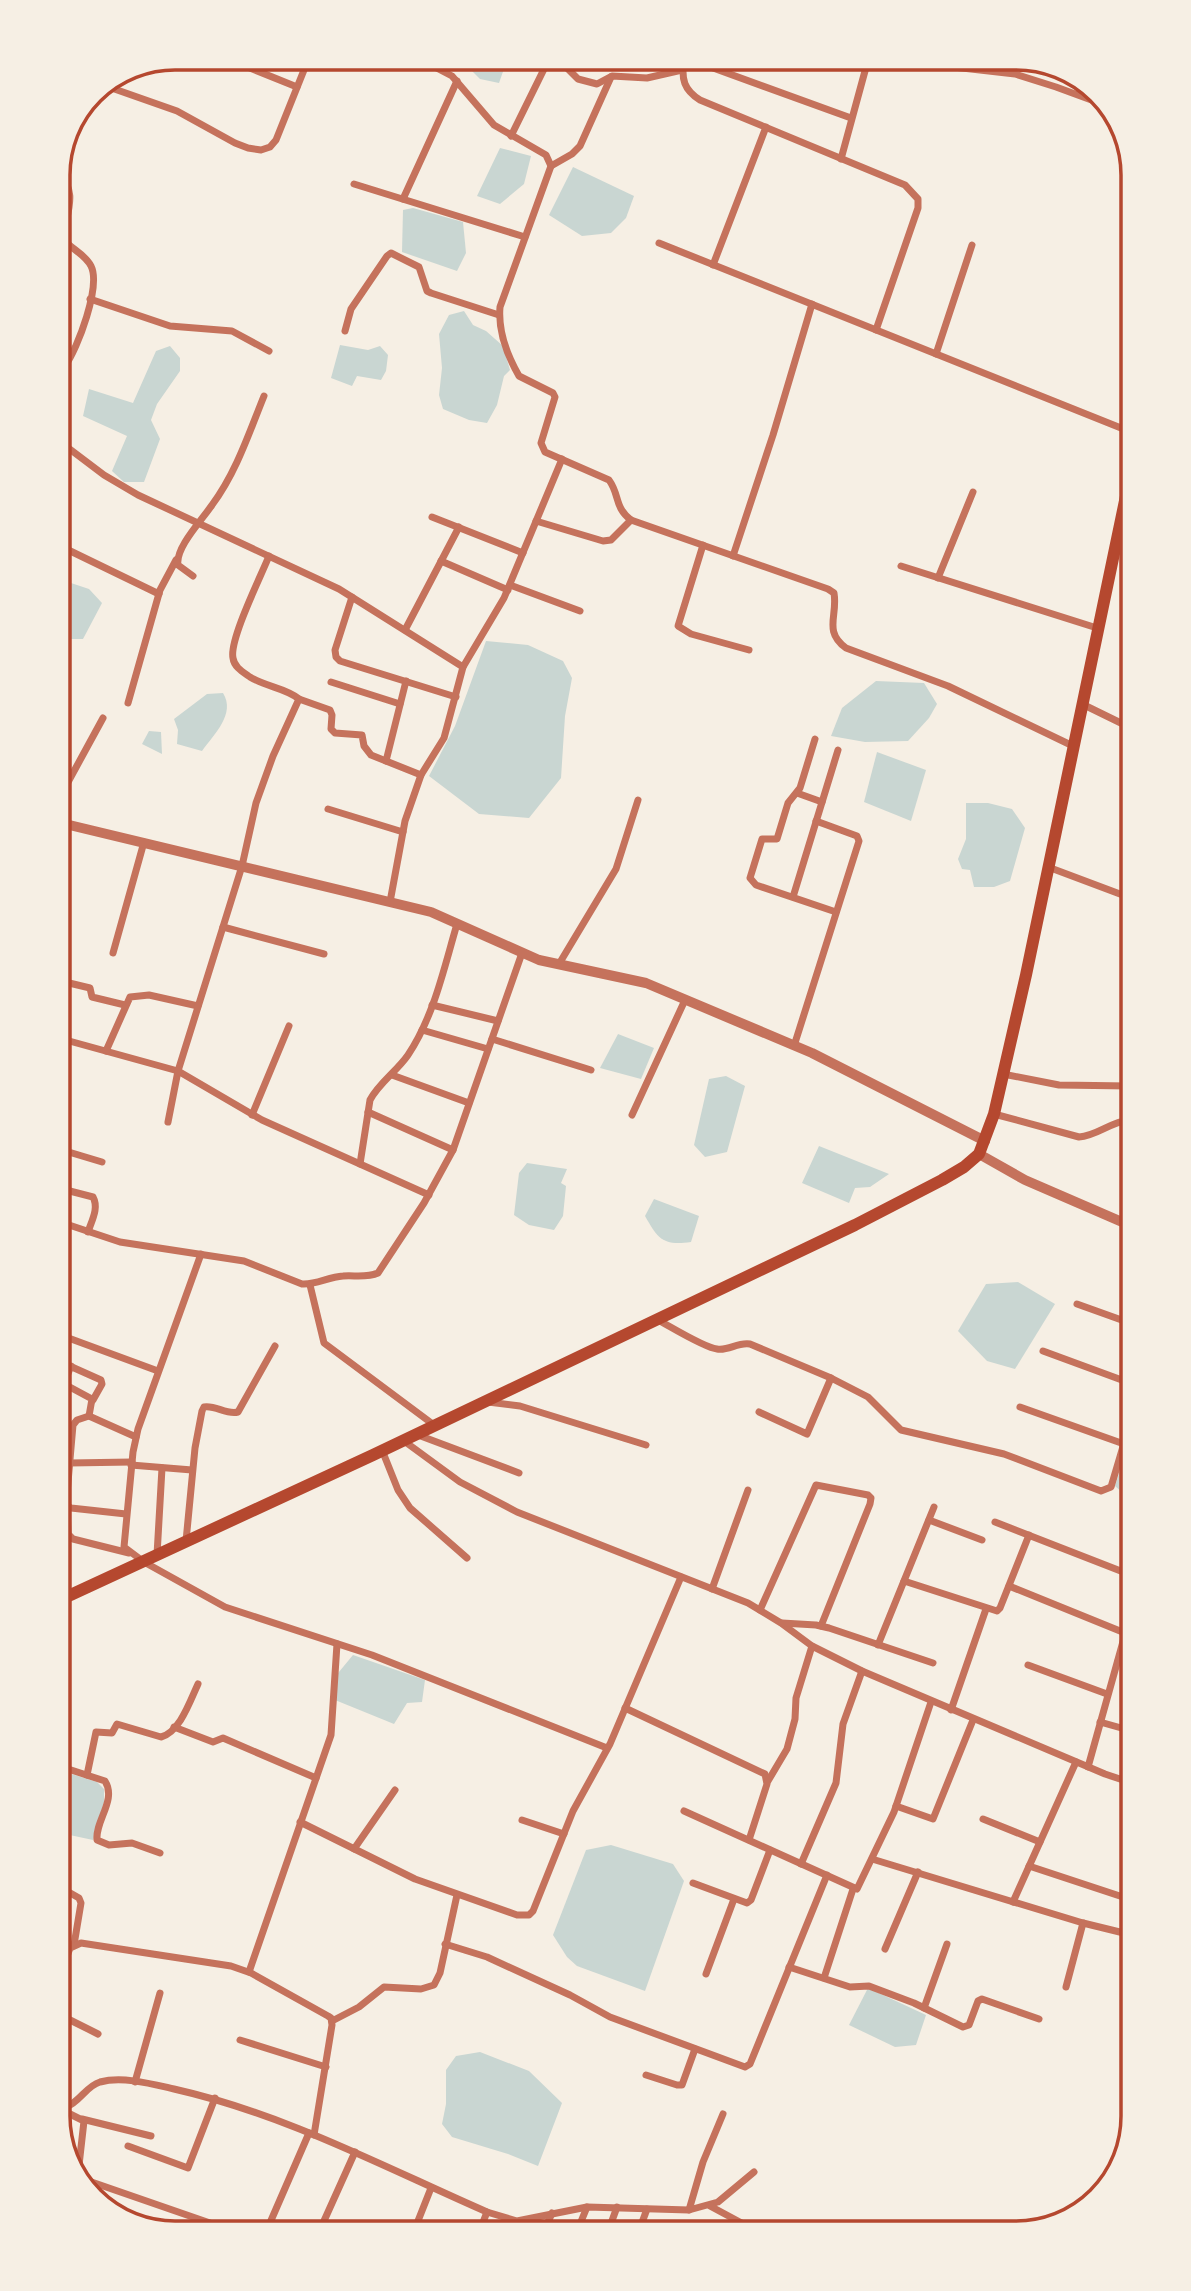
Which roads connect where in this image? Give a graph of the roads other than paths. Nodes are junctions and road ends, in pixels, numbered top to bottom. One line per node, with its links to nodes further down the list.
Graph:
1 (255, 70): 12 (street)
2 (304, 70): 12 (street)
3 (440, 70): 11 (street)
4 (544, 70): 17 (street)
5 (569, 70): 10 (street)
6 (682, 70): 10 (street); 16 (street)
7 (719, 70): 15 (street)
8 (865, 70): 15 (street)
9 (980, 70): 14 (street)
10 (612, 76): 19 (street)
11 (457, 80): 17 (street); 21 (street)
12 (297, 87): 13 (street)
13 (115, 89)
14 (1088, 99)
15 (851, 118): 18 (street)
16 (766, 127): 18 (street); 26 (street)
17 (511, 136): 19 (street)
18 (841, 159): 30 (street)
19 (551, 166): 22 (street)
20 (354, 184): 21 (street)
21 (403, 199): 22 (street)
22 (525, 237): 29 (street)
23 (659, 243): 26 (street)
24 (972, 245): 33 (street)
25 (70, 246): 27 (street)
26 (713, 265): 28 (street)
27 (90, 299): 32 (street); 34 (street)
28 (812, 304): 30 (street); 50 (street)
29 (499, 315): 31 (street); 38 (street)
30 (876, 330): 33 (street)
31 (345, 331)
32 (269, 351)
33 (936, 354): 36 (street)
34 (70, 357)
35 (264, 396): 44 (street)
36 (1121, 428)
37 (70, 449): 44 (street)
38 (562, 459): 42 (street); 43 (street)
39 (973, 492): 55 (street)
40 (432, 517): 45 (street)
41 (1121, 519): 60 (main road)
42 (536, 520): 43 (street); 48 (street)
43 (631, 520): 46 (street)
44 (200, 523): 49 (street); 51 (street)
45 (459, 527): 48 (street); 52 (street)
46 (703, 545): 50 (street); 62 (street)
47 (70, 551): 57 (street)
48 (523, 553): 56 (street)
49 (269, 556): 58 (street); 67 (street)
50 (733, 556): 74 (street)
51 (177, 559): 54 (street); 57 (street)
52 (441, 562): 56 (street); 61 (street)
53 (901, 566): 55 (street)
54 (193, 576)
55 (938, 578): 60 (street)
56 (509, 588): 59 (street); 63 (street)
57 (159, 594): 68 (street)
58 (352, 597): 61 (street); 64 (street)
59 (580, 611)
60 (1097, 628): 70 (main road)
61 (405, 630): 63 (street)
62 (749, 650)
63 (463, 667): 66 (street)
64 (406, 681): 66 (street); 69 (street)
65 (331, 682): 69 (street)
66 (456, 697): 77 (street)
67 (299, 699): 76 (street); 87 (street)
68 (128, 703)
69 (400, 704): 76 (street)
70 (1083, 704): 72 (street); 74 (main road)
71 (103, 718): 78 (street)
72 (1121, 723)
73 (815, 739): 79 (street)
74 (1073, 746): 88 (main road)
75 (838, 750): 81 (street)
76 (386, 761): 77 (street)
77 (421, 775): 85 (street)
78 (70, 778)
79 (797, 793): 81 (street); 90 (street)
80 (638, 800): 98 (street)
81 (822, 802): 83 (street)
82 (328, 809): 85 (street)
83 (816, 821): 90 (street); 92 (street)
84 (70, 824): 86 (street)
85 (403, 832): 91 (street)
86 (144, 842): 87 (street); 95 (street)
87 (242, 866): 91 (street); 94 (street)
88 (1048, 867): 89 (street); 114 (main road)
89 (1121, 894)
90 (793, 897): 92 (street)
91 (390, 902): 93 (street)
92 (835, 912): 109 (street)
93 (457, 924): 96 (street); 102 (street)
94 (223, 927): 97 (street); 103 (street)
95 (113, 953)
96 (522, 953): 98 (street); 104 (street)
97 (324, 954)
98 (559, 964): 100 (street)
99 (70, 983): 101 (street)
100 (685, 1000): 109 (street); 121 (street)
101 (125, 1005): 103 (street); 111 (street)
102 (432, 1005): 104 (street); 106 (street)
103 (198, 1006): 113 (street)
104 (498, 1021): 107 (street)
105 (289, 1026): 120 (street)
106 (422, 1030): 110 (street); 115 (street)
107 (492, 1039): 110 (street); 112 (street)
108 (70, 1041): 111 (street)
109 (794, 1046): 124 (street)
110 (488, 1049): 117 (street)
111 (106, 1051): 113 (street)
112 (591, 1070)
113 (178, 1071): 120 (street); 122 (street)
114 (1003, 1074): 116 (street); 119 (main road)
115 (392, 1075): 117 (street); 118 (street)
116 (1121, 1086)
117 (469, 1103): 125 (street)
118 (368, 1112): 125 (street); 128 (street)
119 (994, 1114): 123 (street); 124 (main road)
120 (252, 1115): 128 (street)
121 (632, 1115)
122 (168, 1122)
123 (1121, 1122)
124 (982, 1147): 131 (street); 137 (main road)
125 (453, 1150): 130 (street)
126 (70, 1152): 127 (street)
127 (102, 1162)
128 (360, 1164): 130 (street)
129 (70, 1191): 133 (street)
130 (429, 1195): 135 (street)
131 (1121, 1222)
132 (70, 1226): 133 (street)
133 (88, 1232): 134 (street)
134 (201, 1254): 135 (street); 143 (street)
135 (310, 1285): 152 (street)
136 (1077, 1304): 138 (street)
137 (658, 1320): 144 (street); 148 (main road)
138 (1121, 1320)
139 (70, 1339): 143 (street)
140 (275, 1346): 163 (street)
141 (1043, 1351): 145 (street)
142 (70, 1365): 147 (street)
143 (158, 1371): 153 (street)
144 (831, 1378): 150 (street); 159 (street)
145 (1121, 1380)
146 (70, 1387): 147 (street)
147 (93, 1400): 151 (street)
148 (482, 1401): 152 (main road); 156 (street)
149 (1020, 1407): 155 (street)
150 (759, 1412)
151 (89, 1416): 153 (street); 158 (street)
152 (435, 1425): 154 (main road)
153 (135, 1437): 161 (street)
154 (409, 1437): 157 (main road); 164 (street); 179 (street)
155 (1121, 1443)
156 (646, 1445)
157 (382, 1450): 174 (main road); 177 (street)
158 (70, 1453)
159 (1121, 1454)
160 (70, 1462): 161 (street)
161 (132, 1464): 162 (street); 168 (street)
162 (162, 1468): 163 (street); 175 (street)
163 (192, 1470): 174 (street)
164 (519, 1473)
165 (748, 1490): 182 (street)
166 (70, 1507): 168 (street)
167 (934, 1507): 169 (street)
168 (127, 1514): 176 (street)
169 (929, 1520): 173 (street); 180 (street)
170 (995, 1522): 171 (street)
171 (1029, 1535): 178 (street); 181 (street)
172 (70, 1536): 176 (street)
173 (982, 1539)
174 (186, 1542): 175 (main road)
175 (158, 1556): 176 (main road)
176 (139, 1558): 183 (main road); 189 (street)
177 (467, 1558)
178 (1121, 1570)
179 (681, 1577): 182 (street); 201 (street)
180 (904, 1581): 184 (street); 190 (street)
181 (1009, 1586): 184 (street); 188 (street)
182 (712, 1589): 185 (street)
183 (70, 1595)
184 (986, 1609): 202 (street)
185 (760, 1610): 186 (street); 187 (street)
186 (781, 1623): 187 (street); 191 (street)
187 (821, 1626): 190 (street)
188 (1121, 1631)
189 (337, 1644): 207 (street); 212 (street)
190 (878, 1644): 195 (street)
191 (812, 1646): 197 (street); 214 (street)
192 (1121, 1649): 193 (street)
193 (1118, 1661): 194 (street); 199 (street)
194 (1121, 1662)
195 (933, 1663)
196 (1028, 1665): 199 (street)
197 (862, 1671): 200 (street); 228 (street)
198 (198, 1684): 205 (street)
199 (1107, 1694): 204 (street)
200 (932, 1702): 202 (street); 216 (street)
201 (625, 1708): 207 (street); 214 (street)
202 (951, 1710): 203 (street)
203 (973, 1720): 208 (street); 216 (street)
204 (1100, 1721): 206 (street); 209 (street)
205 (174, 1727): 211 (street); 212 (street)
206 (1121, 1728)
207 (607, 1748): 221 (street)
208 (1076, 1762): 209 (street); 223 (street)
209 (1088, 1767): 213 (street)
210 (70, 1770): 211 (street)
211 (87, 1775): 226 (street)
212 (316, 1778): 220 (street)
213 (1121, 1779)
214 (768, 1781): 222 (street)
215 (395, 1790): 224 (street)
216 (896, 1806): 227 (street)
217 (684, 1811): 222 (street)
218 (983, 1819): 223 (street)
219 (522, 1820): 221 (street)
220 (300, 1822): 224 (street); 247 (street)
221 (564, 1834): 235 (street)
222 (748, 1840): 225 (street)
223 (1040, 1842): 229 (street)
224 (354, 1849): 235 (street)
225 (770, 1850): 228 (street); 237 (street)
226 (160, 1853)
227 (872, 1859): 230 (street); 233 (street)
228 (802, 1864): 231 (street)
229 (1029, 1866): 236 (street); 238 (street)
230 (918, 1872): 238 (street); 245 (street)
231 (827, 1875): 233 (street); 246 (street)
232 (694, 1883): 237 (street)
233 (853, 1889): 249 (street)
234 (70, 1893): 243 (street)
235 (457, 1895): 241 (street)
236 (1121, 1896)
237 (734, 1899): 248 (street)
238 (1013, 1902): 239 (street)
239 (1083, 1923): 240 (street); 250 (street)
240 (1121, 1932)
241 (445, 1944): 255 (street); 258 (street)
242 (947, 1944): 252 (street)
243 (74, 1945): 244 (street); 247 (street)
244 (70, 1948)
245 (885, 1949)
246 (789, 1967): 249 (street); 258 (street)
247 (248, 1972): 255 (street)
248 (706, 1974)
249 (824, 1978): 252 (street)
250 (1066, 1987)
251 (160, 1993): 261 (street)
252 (924, 2008): 253 (street)
253 (1040, 2019)
254 (70, 2020): 256 (street)
255 (332, 2021): 259 (street)
256 (98, 2034)
257 (240, 2040): 259 (street)
258 (695, 2049): 260 (street)
259 (326, 2067): 267 (street)
260 (646, 2075)
261 (135, 2082): 262 (street); 263 (street)
262 (215, 2098): 267 (street); 269 (street)
263 (70, 2106)
264 (70, 2112): 266 (street)
265 (723, 2114): 279 (street)
266 (82, 2119): 268 (street); 271 (street)
267 (311, 2134): 270 (street); 283 (street)
268 (151, 2136)
269 (128, 2146)
270 (355, 2152): 274 (street); 284 (street)
271 (80, 2159)
272 (754, 2172): 275 (street)
273 (95, 2183): 282 (street)
274 (431, 2188): 280 (street); 285 (street)
275 (710, 2206): 279 (street); 292 (street)
276 (587, 2207): 277 (street); 281 (street); 289 (street)
277 (617, 2207): 278 (street); 290 (street)
278 (647, 2209): 279 (street); 291 (street)
279 (689, 2210)
280 (486, 2212): 286 (street); 287 (street)
281 (552, 2213): 287 (street); 288 (street)
282 (203, 2221)
283 (270, 2221)
284 (324, 2221)
285 (418, 2221)
286 (483, 2221)
287 (517, 2221)
288 (548, 2221)
289 (581, 2221)
290 (612, 2221)
291 (643, 2221)
292 (738, 2221)

